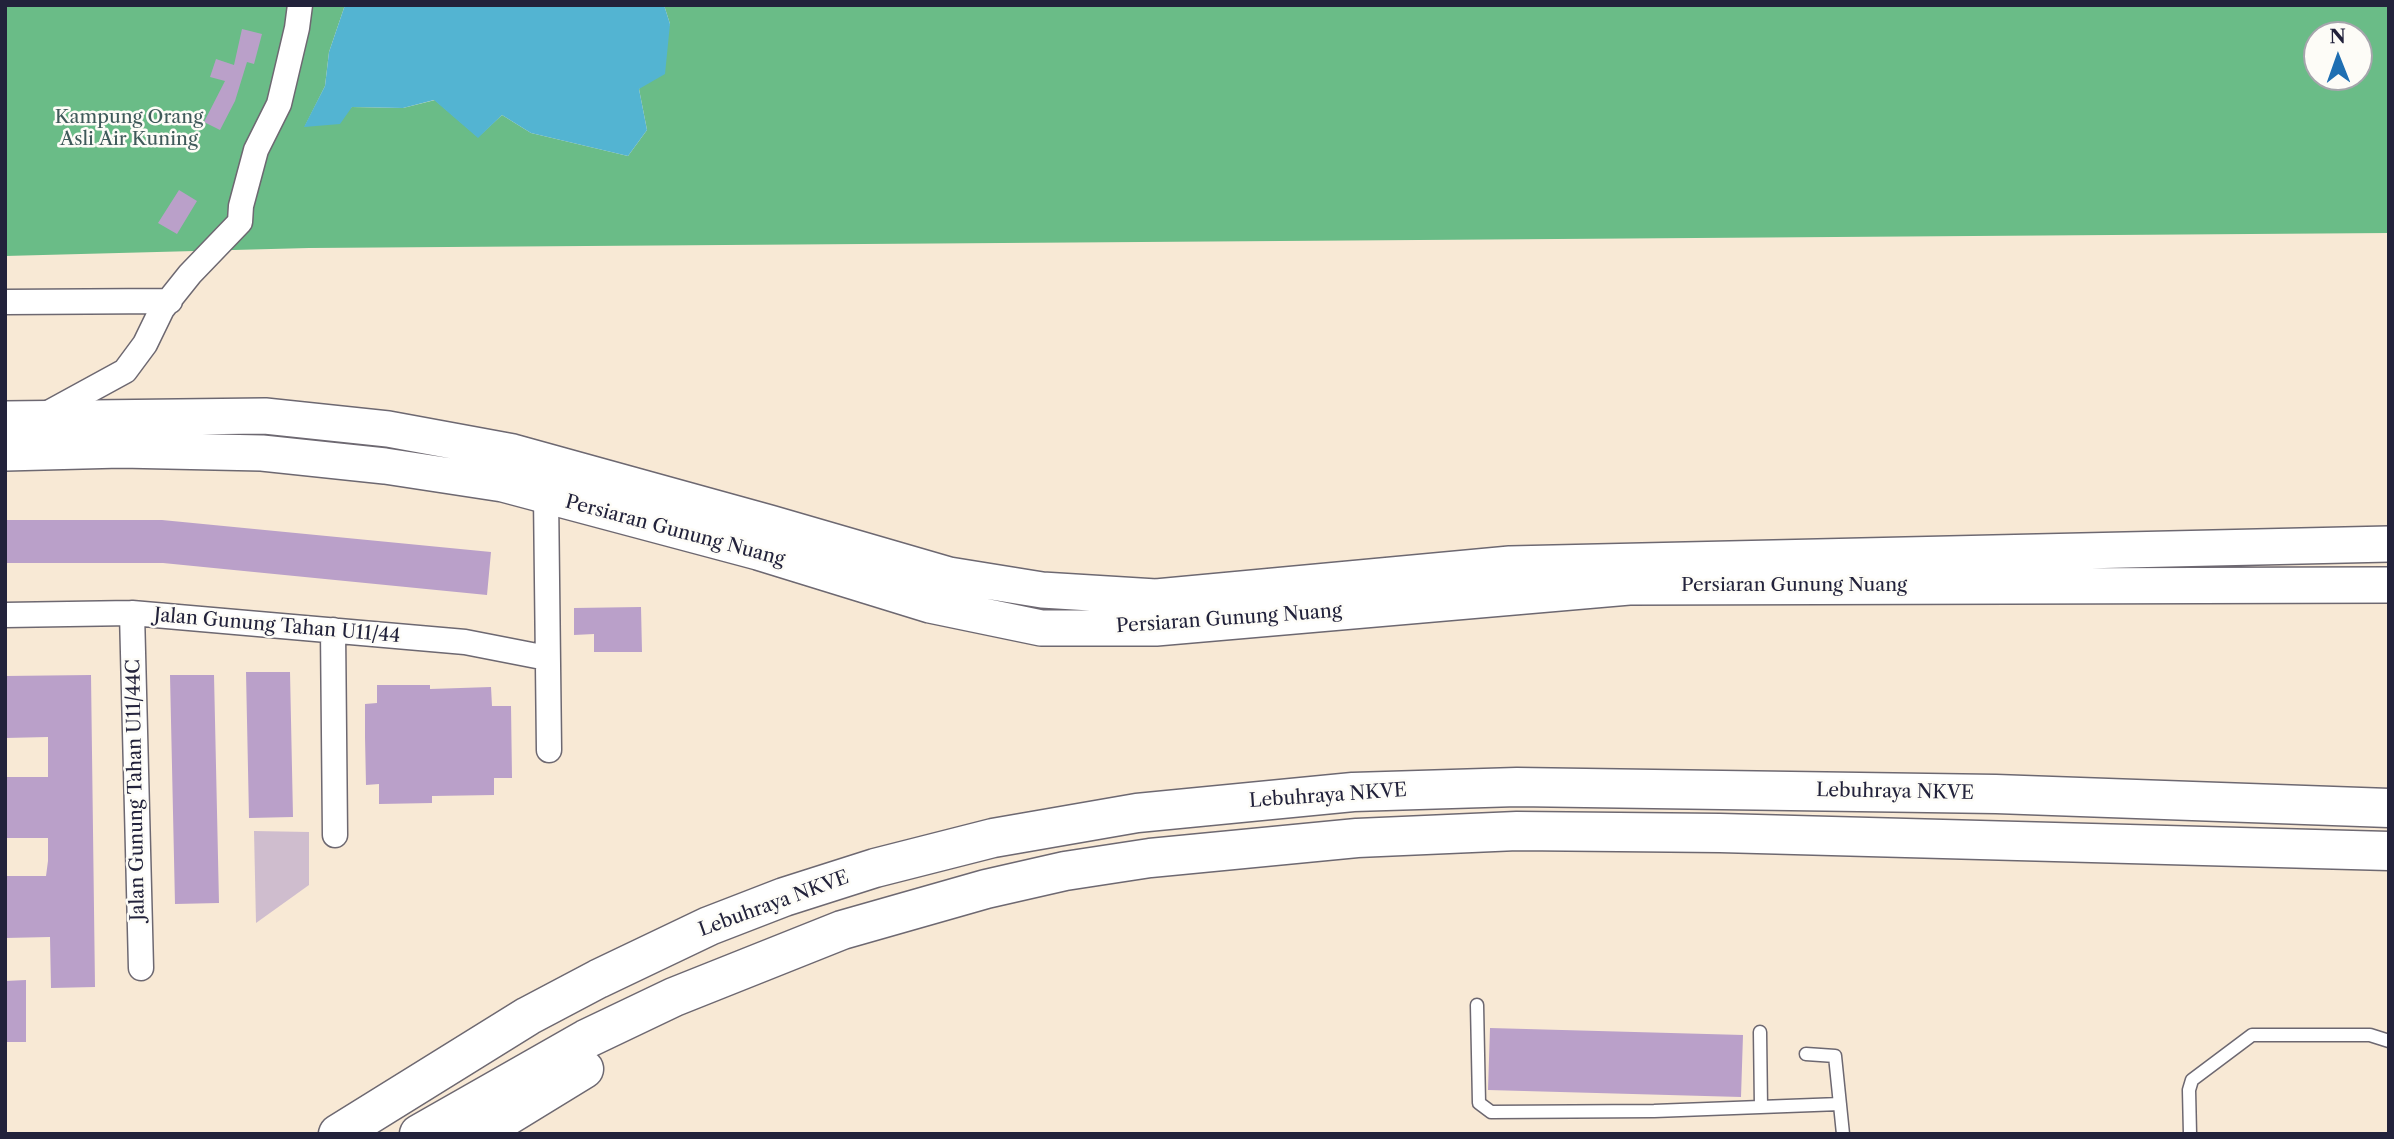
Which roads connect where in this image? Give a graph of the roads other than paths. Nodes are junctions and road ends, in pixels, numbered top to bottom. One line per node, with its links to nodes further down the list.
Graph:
1 (300, 5): 2 (street)
2 (170, 301): 3 (street); 4 (street)
3 (5, 302)
4 (22, 419): 7 (street, Persiaran Gunung Nuang)
5 (5, 453): 6 (street, Persiaran Gunung Nuang)
6 (546, 495): 8 (street, Persiaran Gunung Nuang); 12 (street)
7 (2389, 544)
8 (2389, 584)
9 (132, 613): 10 (street, Jalan Gunung Tahan U11/44); 11 (street, Jalan Gunung Tahan U11/44); 18 (street, Jalan Gunung Tahan U11/44C)
10 (5, 615)
11 (333, 630): 12 (street, Jalan Gunung Tahan U11/44); 15 (street)
12 (547, 658): 13 (street)
13 (549, 750)
14 (2389, 808): 25 (highway, Lebuhraya NKVE)
15 (335, 835)
16 (2389, 851): 17 (highway)
17 (842, 930): 26 (highway); 27 (highway)
18 (141, 968)
19 (1477, 1005): 24 (lane)
20 (1760, 1032): 24 (lane)
21 (2389, 1041): 29 (lane)
22 (1806, 1054): 23 (lane)
23 (1840, 1104): 24 (lane); 28 (lane)
24 (1761, 1107)
25 (338, 1134)
26 (419, 1134)
27 (478, 1134)
28 (1843, 1134)
29 (2190, 1134)

